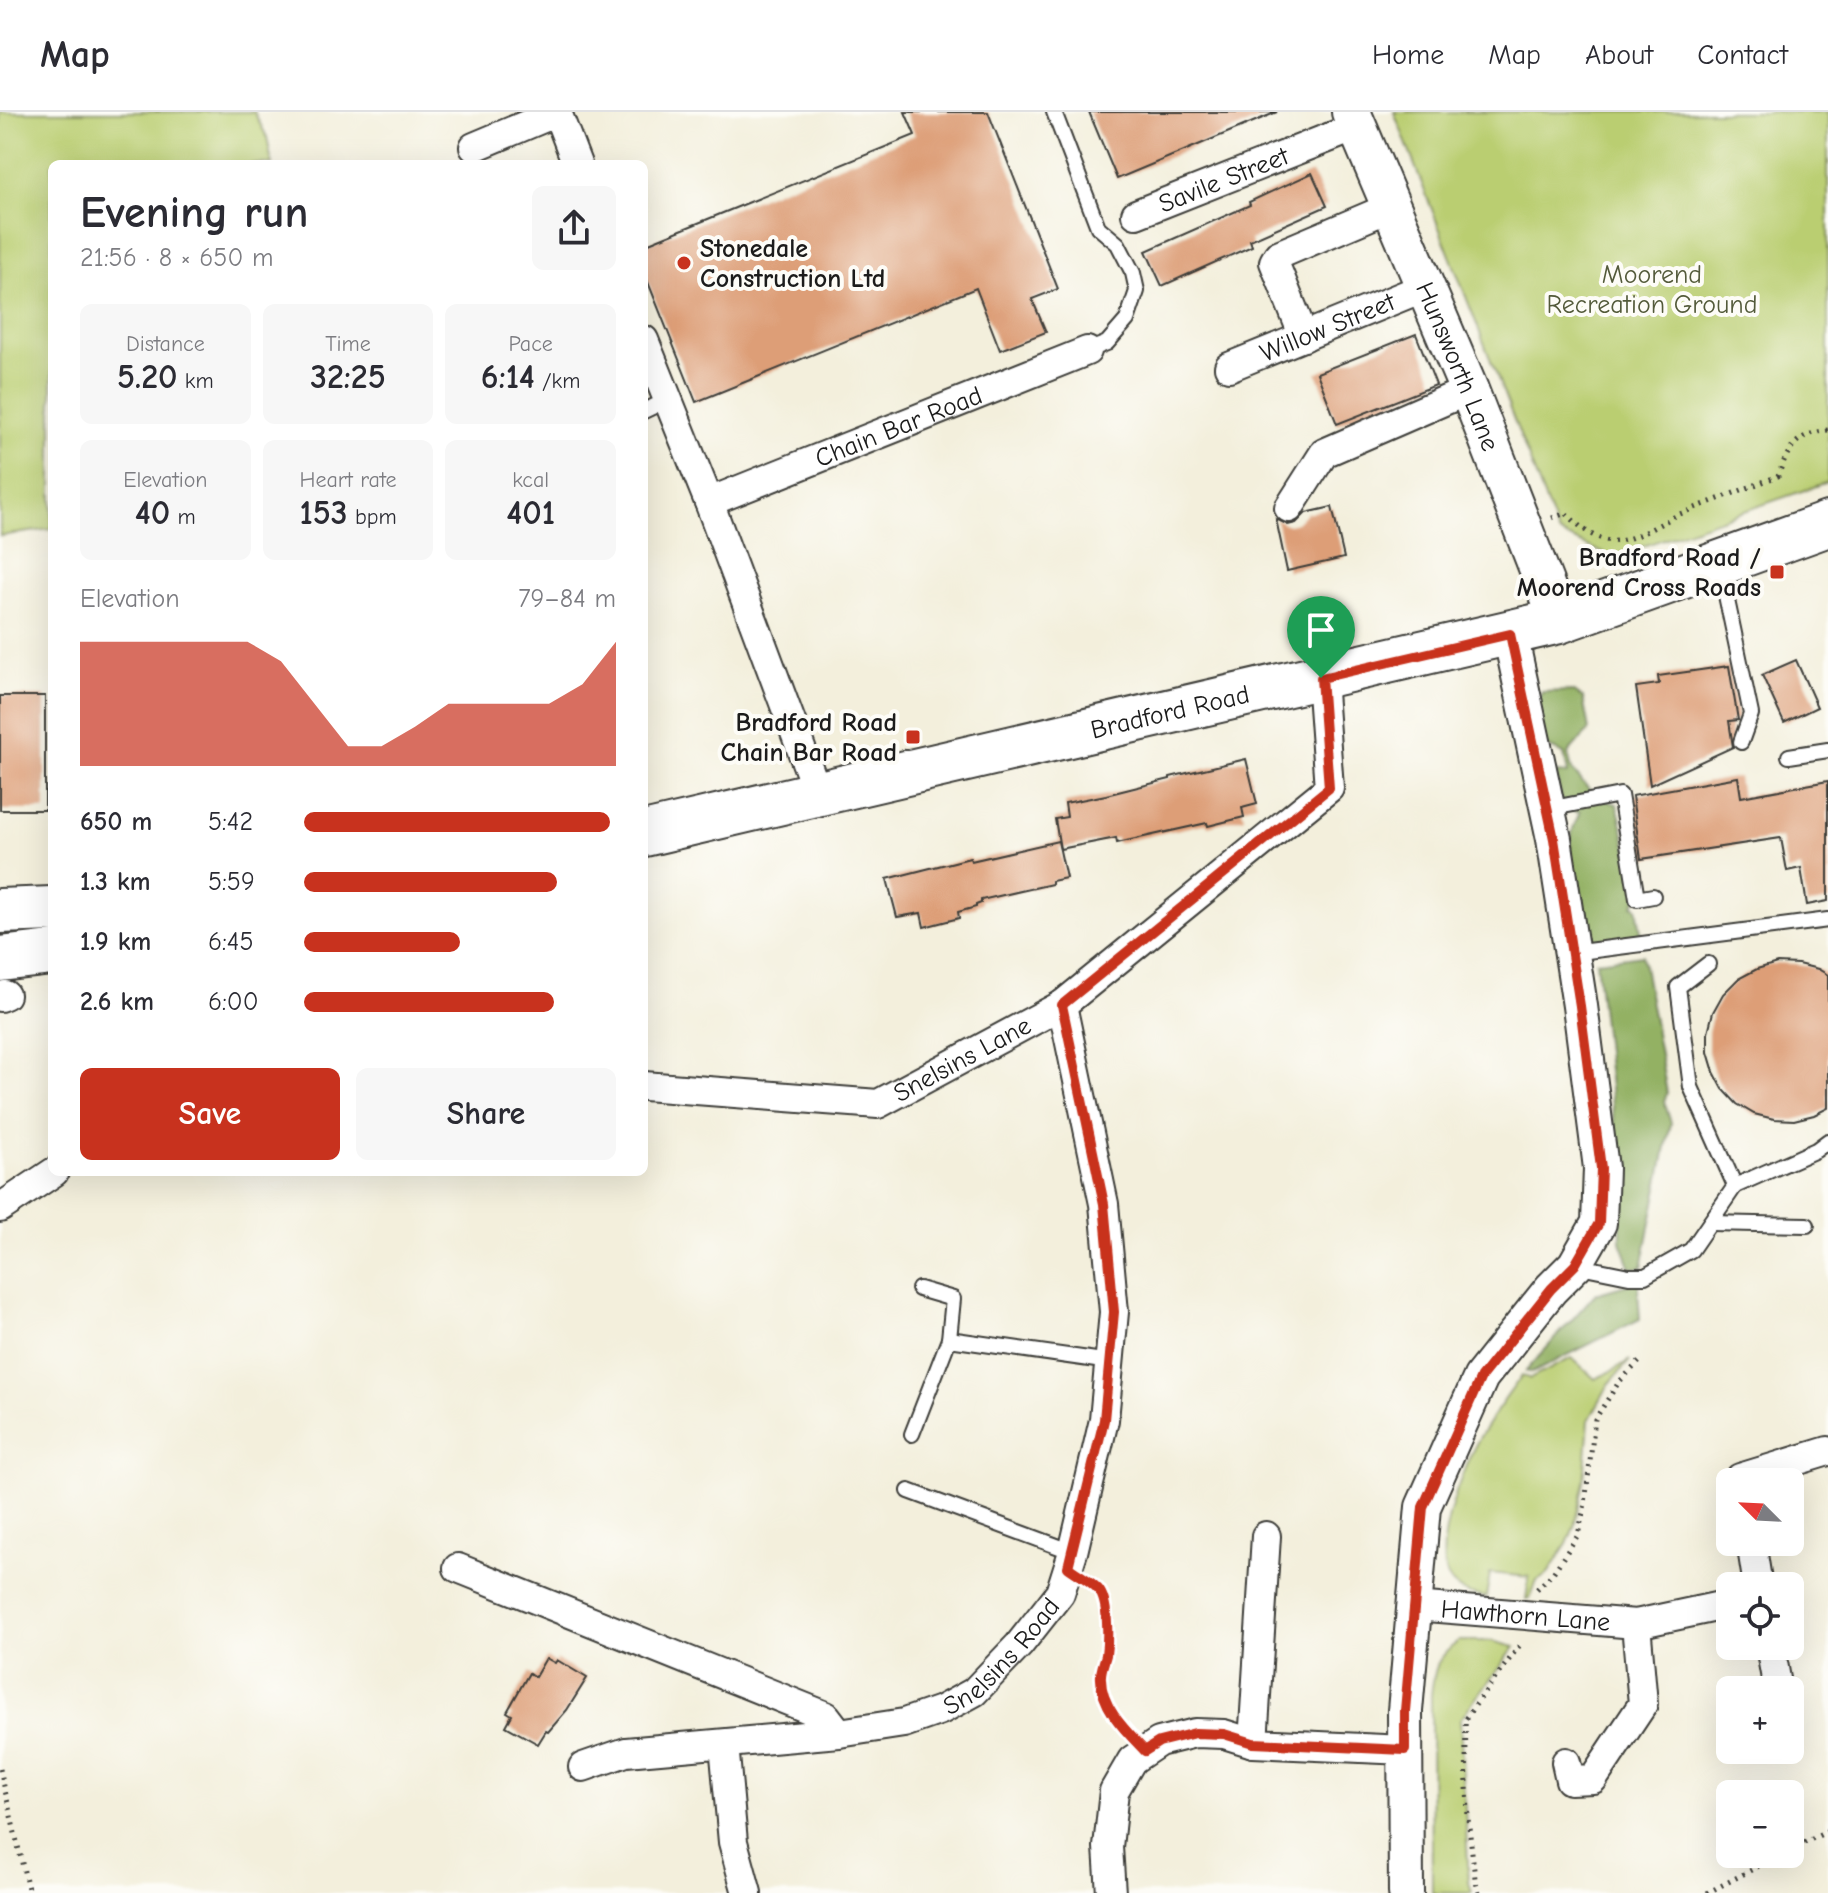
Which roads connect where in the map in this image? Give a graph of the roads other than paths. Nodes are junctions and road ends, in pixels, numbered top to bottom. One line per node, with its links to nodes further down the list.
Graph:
1 (557, 112): 4 (street); 5 (street)
2 (1054, 112): 10 (lane)
3 (1354, 119): 6 (main road, Hunsworth Lane); 7 (street, Savile Street)
4 (474, 147)
5 (575, 160)
6 (1391, 207): 8 (main road, Hunsworth Lane); 9 (street)
7 (1136, 214)
8 (1425, 287): 9 (street, Willow Street); 13 (main road, Hunsworth Lane)
9 (1304, 337): 12 (street, Willow Street)
10 (1087, 351): 15 (street, Chain Bar Road)
11 (648, 362): 14 (street)
12 (1229, 367)
13 (1469, 390): 16 (street); 19 (main road, Hunsworth Lane)
14 (656, 406): 15 (street)
15 (709, 502): 25 (street)
16 (1289, 508)
17 (1828, 524): 18 (main road, Bradford Road)
18 (1720, 563): 19 (main road, Bradford Road); 22 (lane)
19 (1559, 621): 20 (main road, Bradford Road)
20 (1510, 634): 21 (main road, Bradford Road); 26 (street)
21 (1321, 678): 25 (main road, Bradford Road); 36 (street, Snelsins Lane)
22 (1741, 742)
23 (1828, 750): 24 (lane)
24 (1789, 756)
25 (818, 794): 27 (main road, Bradford Road)
26 (1547, 809): 28 (lane); 32 (street)
27 (648, 833)
28 (1653, 896)
29 (48, 909): 30 (main road)
30 (0, 911)
31 (1828, 920): 32 (lane)
32 (1571, 953): 44 (street)
33 (48, 955): 35 (main road)
34 (1708, 964): 40 (lane)
35 (2, 984)
36 (1062, 1005): 37 (street, Snelsins Lane); 47 (street, Snelsins Road)
37 (648, 1086)
38 (1828, 1141): 40 (lane)
39 (48, 1176): 41 (street)
40 (1735, 1186): 42 (lane)
41 (0, 1208)
42 (1710, 1223): 43 (lane); 44 (lane)
43 (1807, 1225)
44 (1575, 1265): 55 (street)
45 (919, 1289): 46 (lane)
46 (949, 1339): 47 (lane); 48 (lane)
47 (1110, 1362): 53 (street, Snelsins Road)
48 (912, 1434)
49 (1828, 1451): 50 (street)
50 (1773, 1468)
51 (909, 1491): 53 (lane)
52 (1266, 1536): 59 (street)
53 (1070, 1560): 58 (street, Snelsins Road)
54 (458, 1568): 58 (street)
55 (1414, 1606): 57 (street, Hawthorn Lane); 61 (street)
56 (1716, 1607): 57 (street, Hawthorn Lane)
57 (1636, 1624): 62 (street, Hawthorn Lane)
58 (839, 1733): 60 (street, Snelsins Road)
59 (1253, 1743): 61 (street); 65 (street)
60 (724, 1744): 63 (street, Snelsins Road); 64 (street)
61 (1405, 1750): 66 (street)
62 (1566, 1762)
63 (583, 1767)
64 (747, 1893)
65 (1111, 1893)
66 (1406, 1893)

